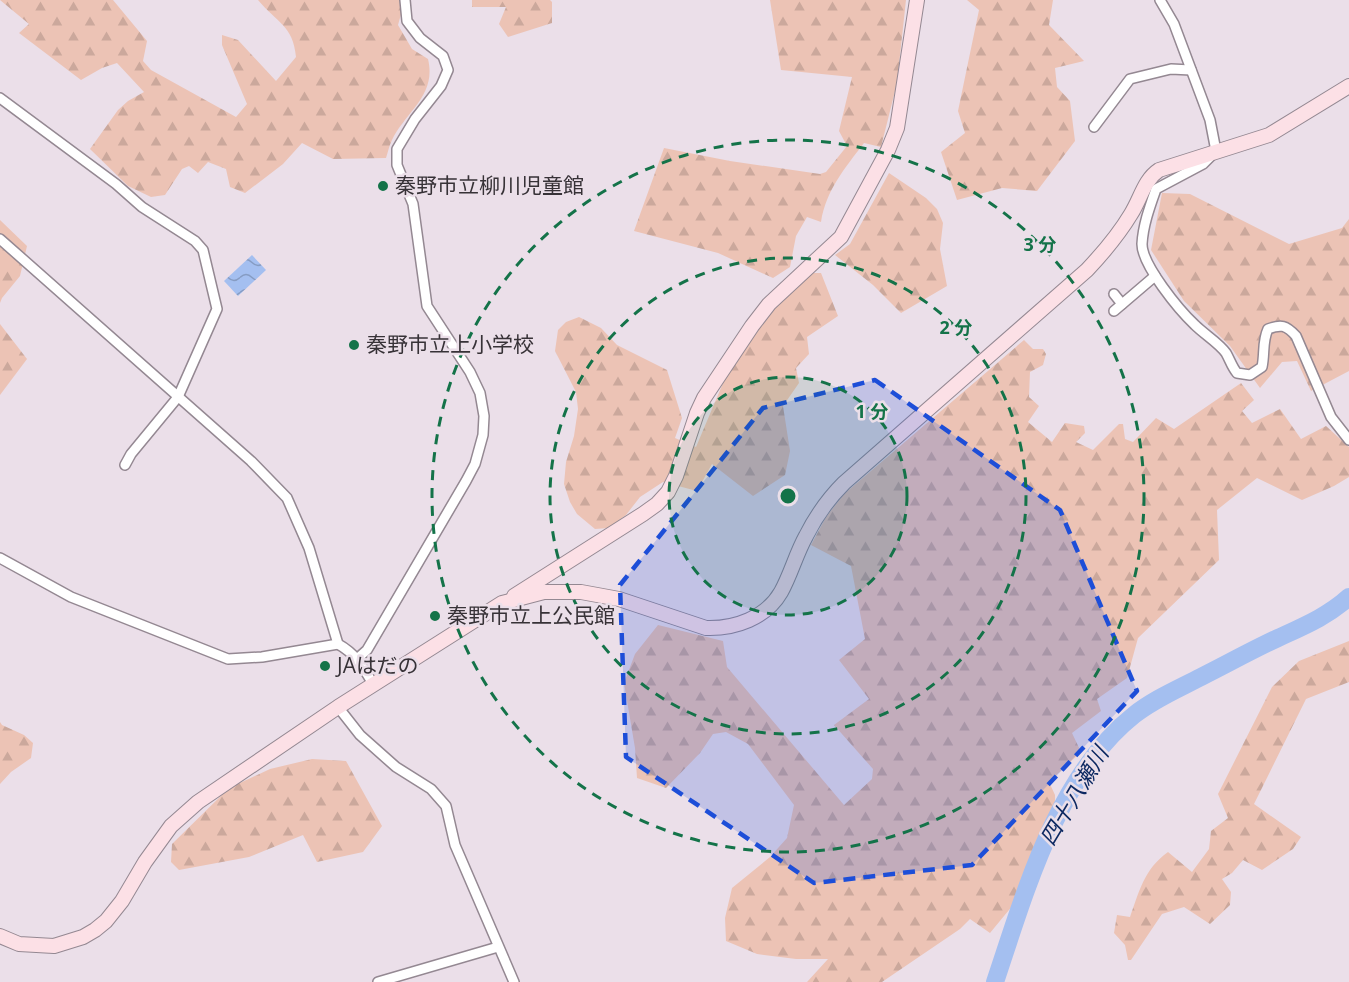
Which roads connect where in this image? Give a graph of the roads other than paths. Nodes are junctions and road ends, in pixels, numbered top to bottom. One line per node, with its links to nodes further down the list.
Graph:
1 (405, 0): 20 (street)
2 (917, 0): 18 (street)
3 (1160, 0): 4 (street)
4 (1191, 70): 7 (street); 8 (street)
5 (1349, 86): 8 (street)
6 (0, 98): 14 (street)
7 (1094, 127)
8 (1216, 151): 10 (street); 18 (street)
9 (0, 239): 14 (street)
10 (1155, 276): 12 (street); 15 (street)
11 (1114, 294): 12 (street)
12 (1122, 304): 13 (street)
13 (1114, 311)
14 (178, 397): 16 (street); 19 (street)
15 (1349, 440)
16 (125, 465)
17 (0, 558): 19 (street)
18 (502, 603): 21 (street)
19 (338, 644): 20 (street)
20 (358, 658): 21 (street)
21 (373, 684): 22 (street)
22 (338, 707): 23 (street); 24 (street)
23 (0, 936)
24 (498, 947): 25 (street); 26 (street)
25 (378, 982)
26 (514, 982)

